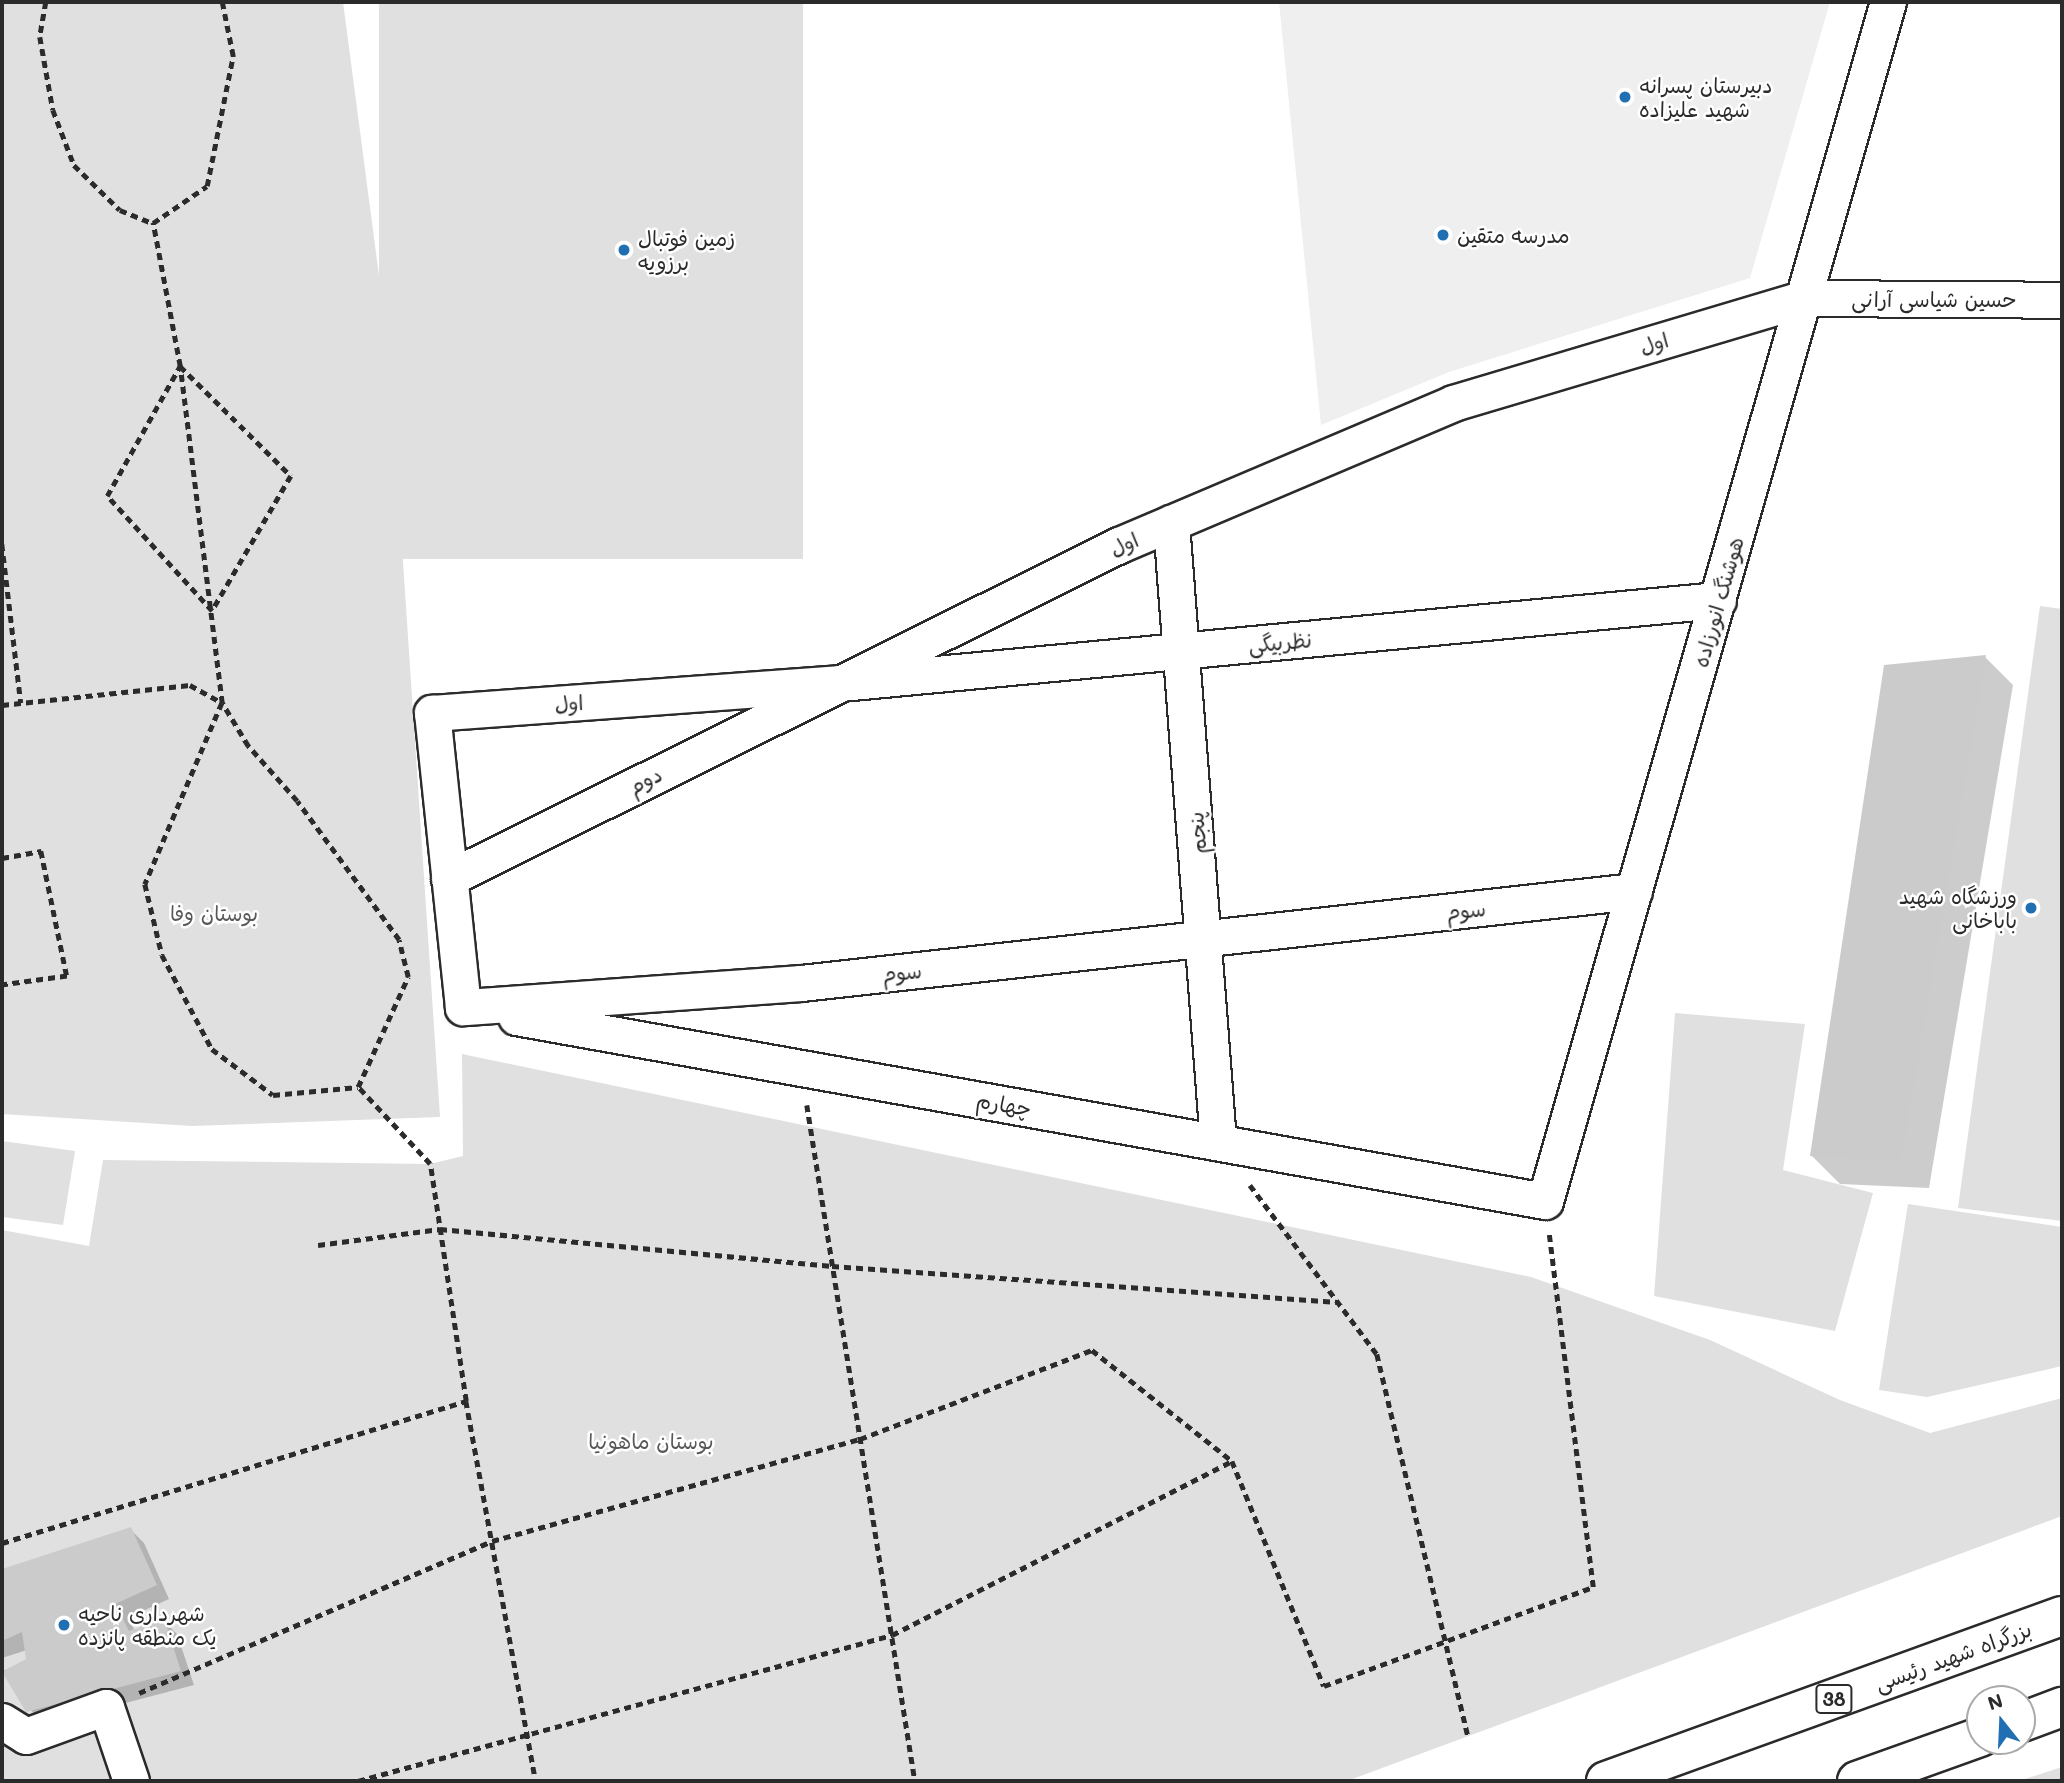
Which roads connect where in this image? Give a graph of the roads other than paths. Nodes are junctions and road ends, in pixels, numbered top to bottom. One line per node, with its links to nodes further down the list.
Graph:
1 (1888, 2): 2 (street, هوشنگ انورزاده)
2 (1806, 298): 3 (street, حسین شیاسی آرانی); 4 (street, اول); 5 (street, هوشنگ انورزاده)
3 (2062, 300)
4 (1171, 523): 6 (street, پنجم); 7 (street, اول)
5 (1718, 600): 6 (street, نظربیگی); 9 (street, هوشنگ انورزاده)
6 (1178, 651): 7 (street, نظربیگی); 10 (street, پنجم)
7 (841, 683): 8 (street, دوم); 8 (street, اول)
8 (449, 878): 11 (street)
9 (1634, 891): 10 (street, سوم); 13 (street, هوشنگ انورزاده)
10 (1204, 939): 11 (street, سوم); 12 (street, پنجم)
11 (463, 1007): 12 (street, چهارم)
12 (1217, 1142): 13 (street, چهارم)
13 (1545, 1201)
14 (2062, 1616): 20 (highway, بزرگراه شهید رئیسی / 38)
15 (2062, 1707): 16 (highway)
16 (2036, 1716)
17 (2, 1721): 19 (street)
18 (1966, 1742): 21 (highway)
19 (131, 1781)
20 (1606, 1781)
21 (1857, 1781)

